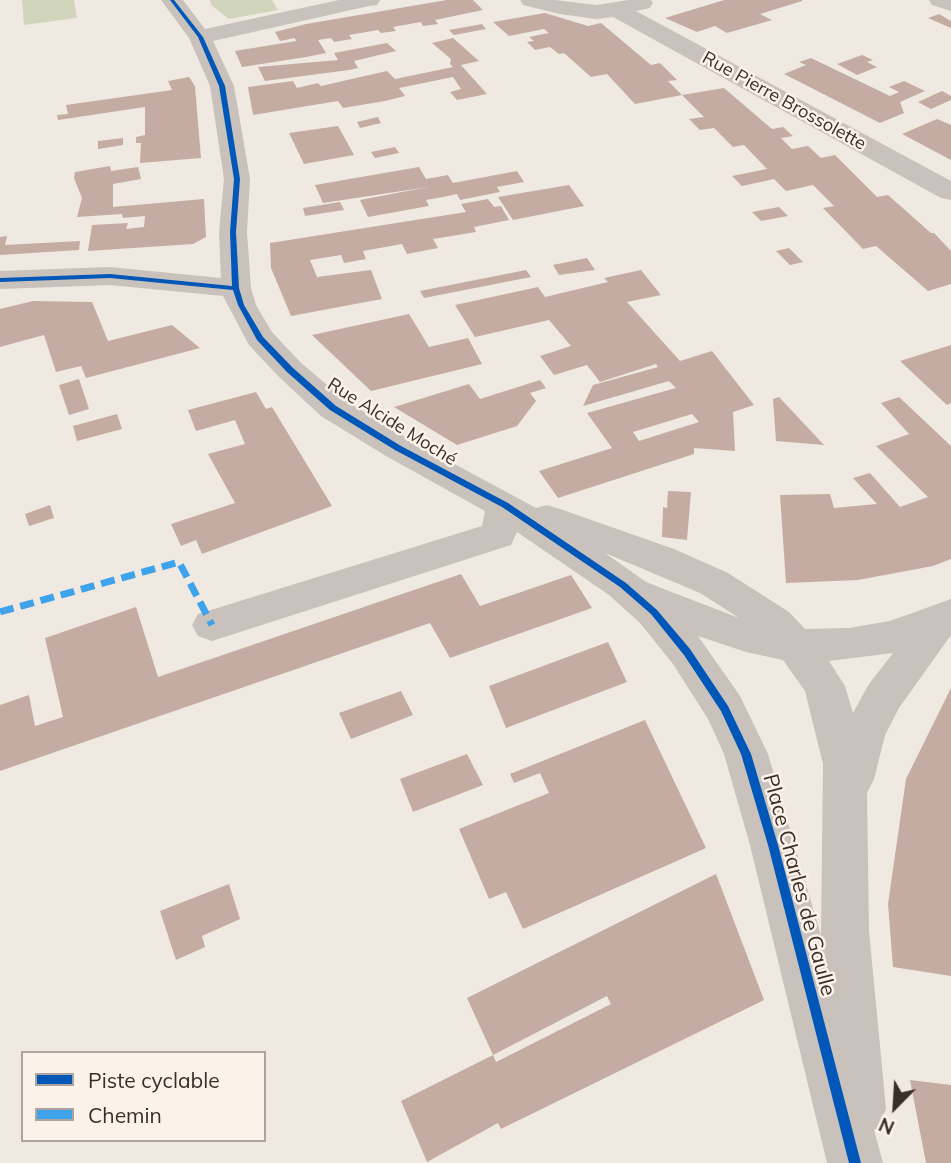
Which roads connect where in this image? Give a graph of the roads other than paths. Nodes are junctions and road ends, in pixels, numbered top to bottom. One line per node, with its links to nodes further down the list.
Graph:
1 (172, 0): 8 (street, Rue Alcide Moché)
2 (369, 0): 8 (street)
3 (531, 0): 7 (street)
4 (651, 0): 7 (street)
5 (940, 0): 6 (street)
6 (951, 5)
7 (617, 10): 9 (street, Rue Pierre Brossolette)
8 (200, 37): 11 (street, Rue Alcide Moché)
9 (951, 192)
10 (0, 280): 11 (street)
11 (236, 288): 12 (street, Rue Alcide Moché)
12 (505, 505): 13 (street, Place Charles de Gaulle); 15 (street); 16 (street, Place Charles de Gaulle)
13 (623, 585): 16 (street); 18 (street, Place Charles de Gaulle)
14 (945, 618): 16 (street); 17 (street)
15 (212, 625)
16 (796, 646): 17 (street, Place Charles de Gaulle)
17 (847, 802): 19 (street, Place Charles de Gaulle)
18 (855, 1163)
19 (864, 1163)

